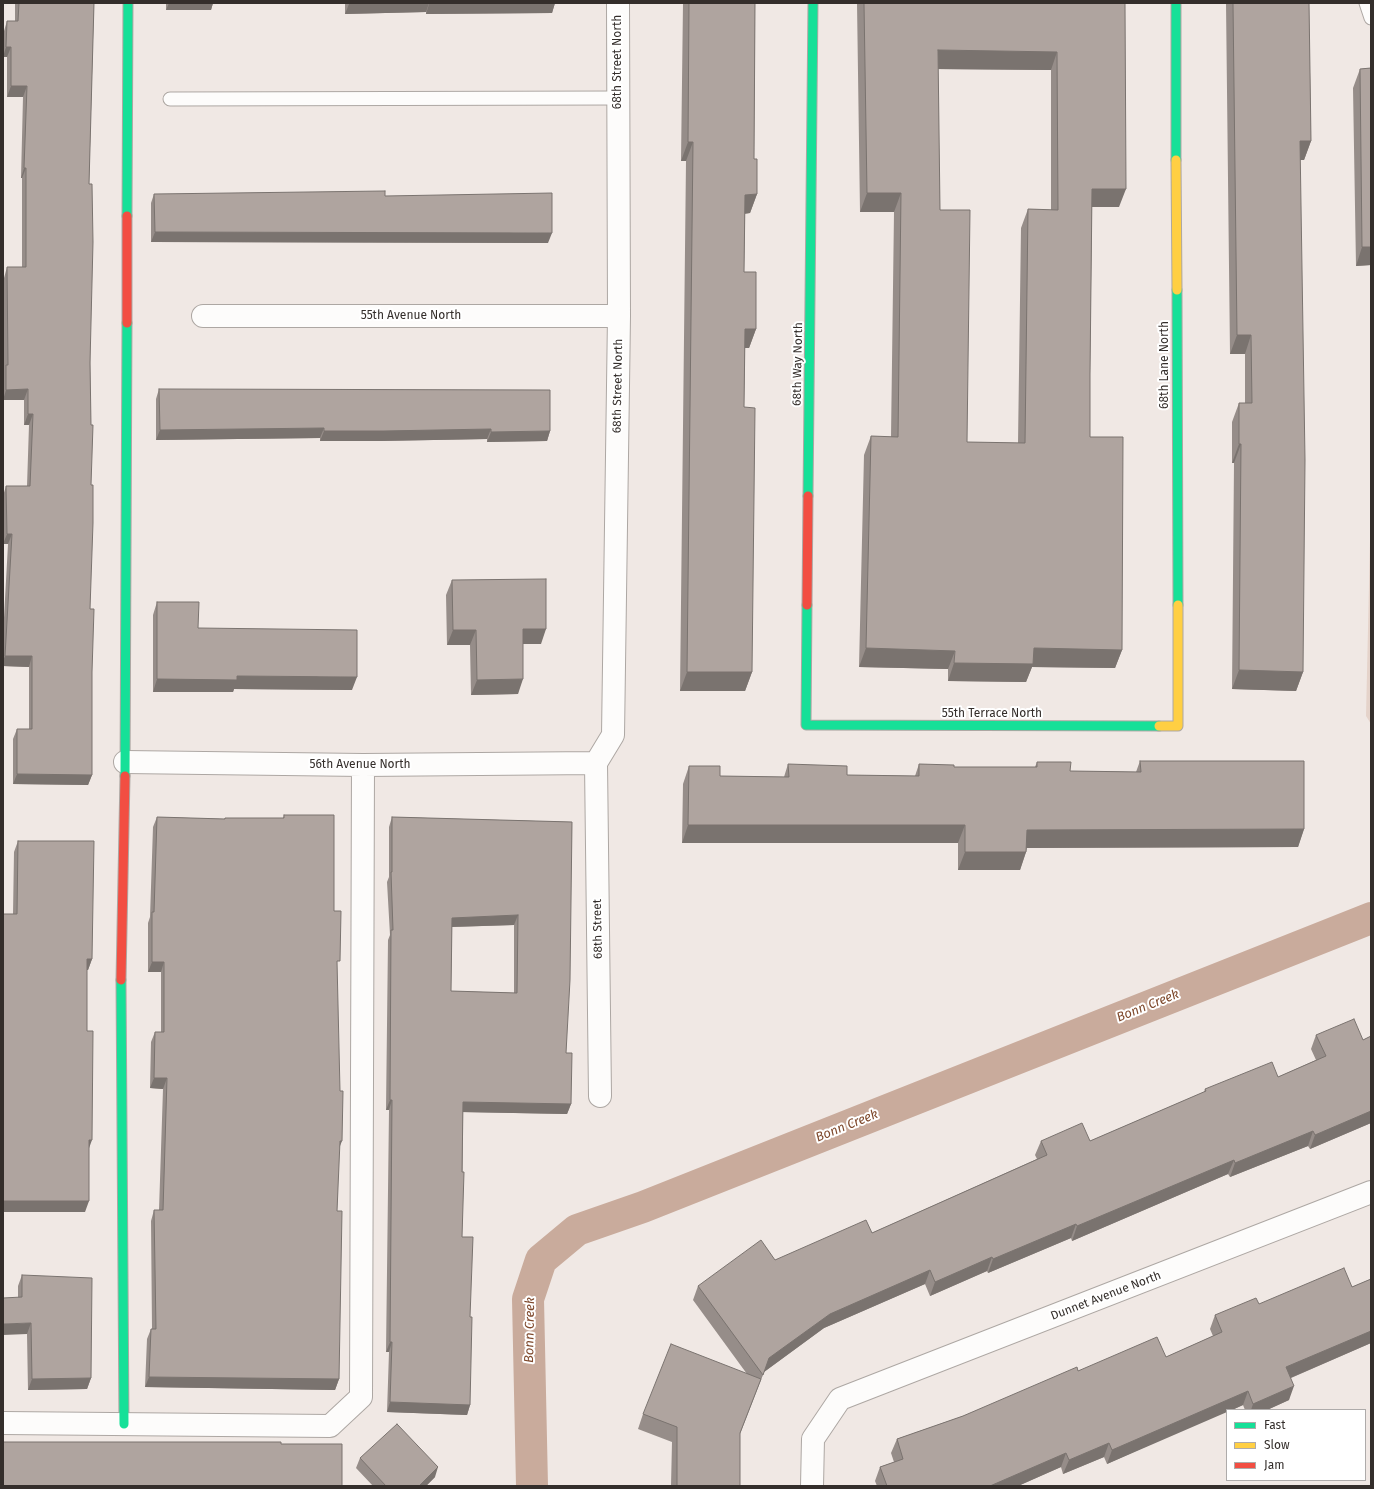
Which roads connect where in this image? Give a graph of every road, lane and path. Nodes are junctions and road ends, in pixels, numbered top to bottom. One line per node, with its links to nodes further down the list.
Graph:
1 (128, 3): 13 (street)
2 (618, 3): 7 (street, 68th Street North)
3 (813, 3): 11 (street, 68th Way North)
4 (1176, 3): 12 (street, 68th Lane North)
5 (1366, 3): 6 (lane)
6 (1371, 18)
7 (618, 98): 8 (lane); 10 (street, 68th Street North)
8 (170, 99)
9 (203, 316): 10 (street, 55th Avenue North)
10 (619, 316): 14 (street, 68th Street North)
11 (806, 725): 12 (street, 55th Terrace North)
12 (1178, 726)
13 (125, 762): 15 (street, 56th Avenue North); 19 (street)
14 (596, 763): 15 (street, 56th Avenue North); 16 (street, 68th Street)
15 (363, 765): 19 (street)
16 (600, 1096)
17 (1371, 1192): 20 (street, Dunnet Avenue North)
18 (3, 1423): 19 (street)
19 (124, 1424)
20 (812, 1486)

